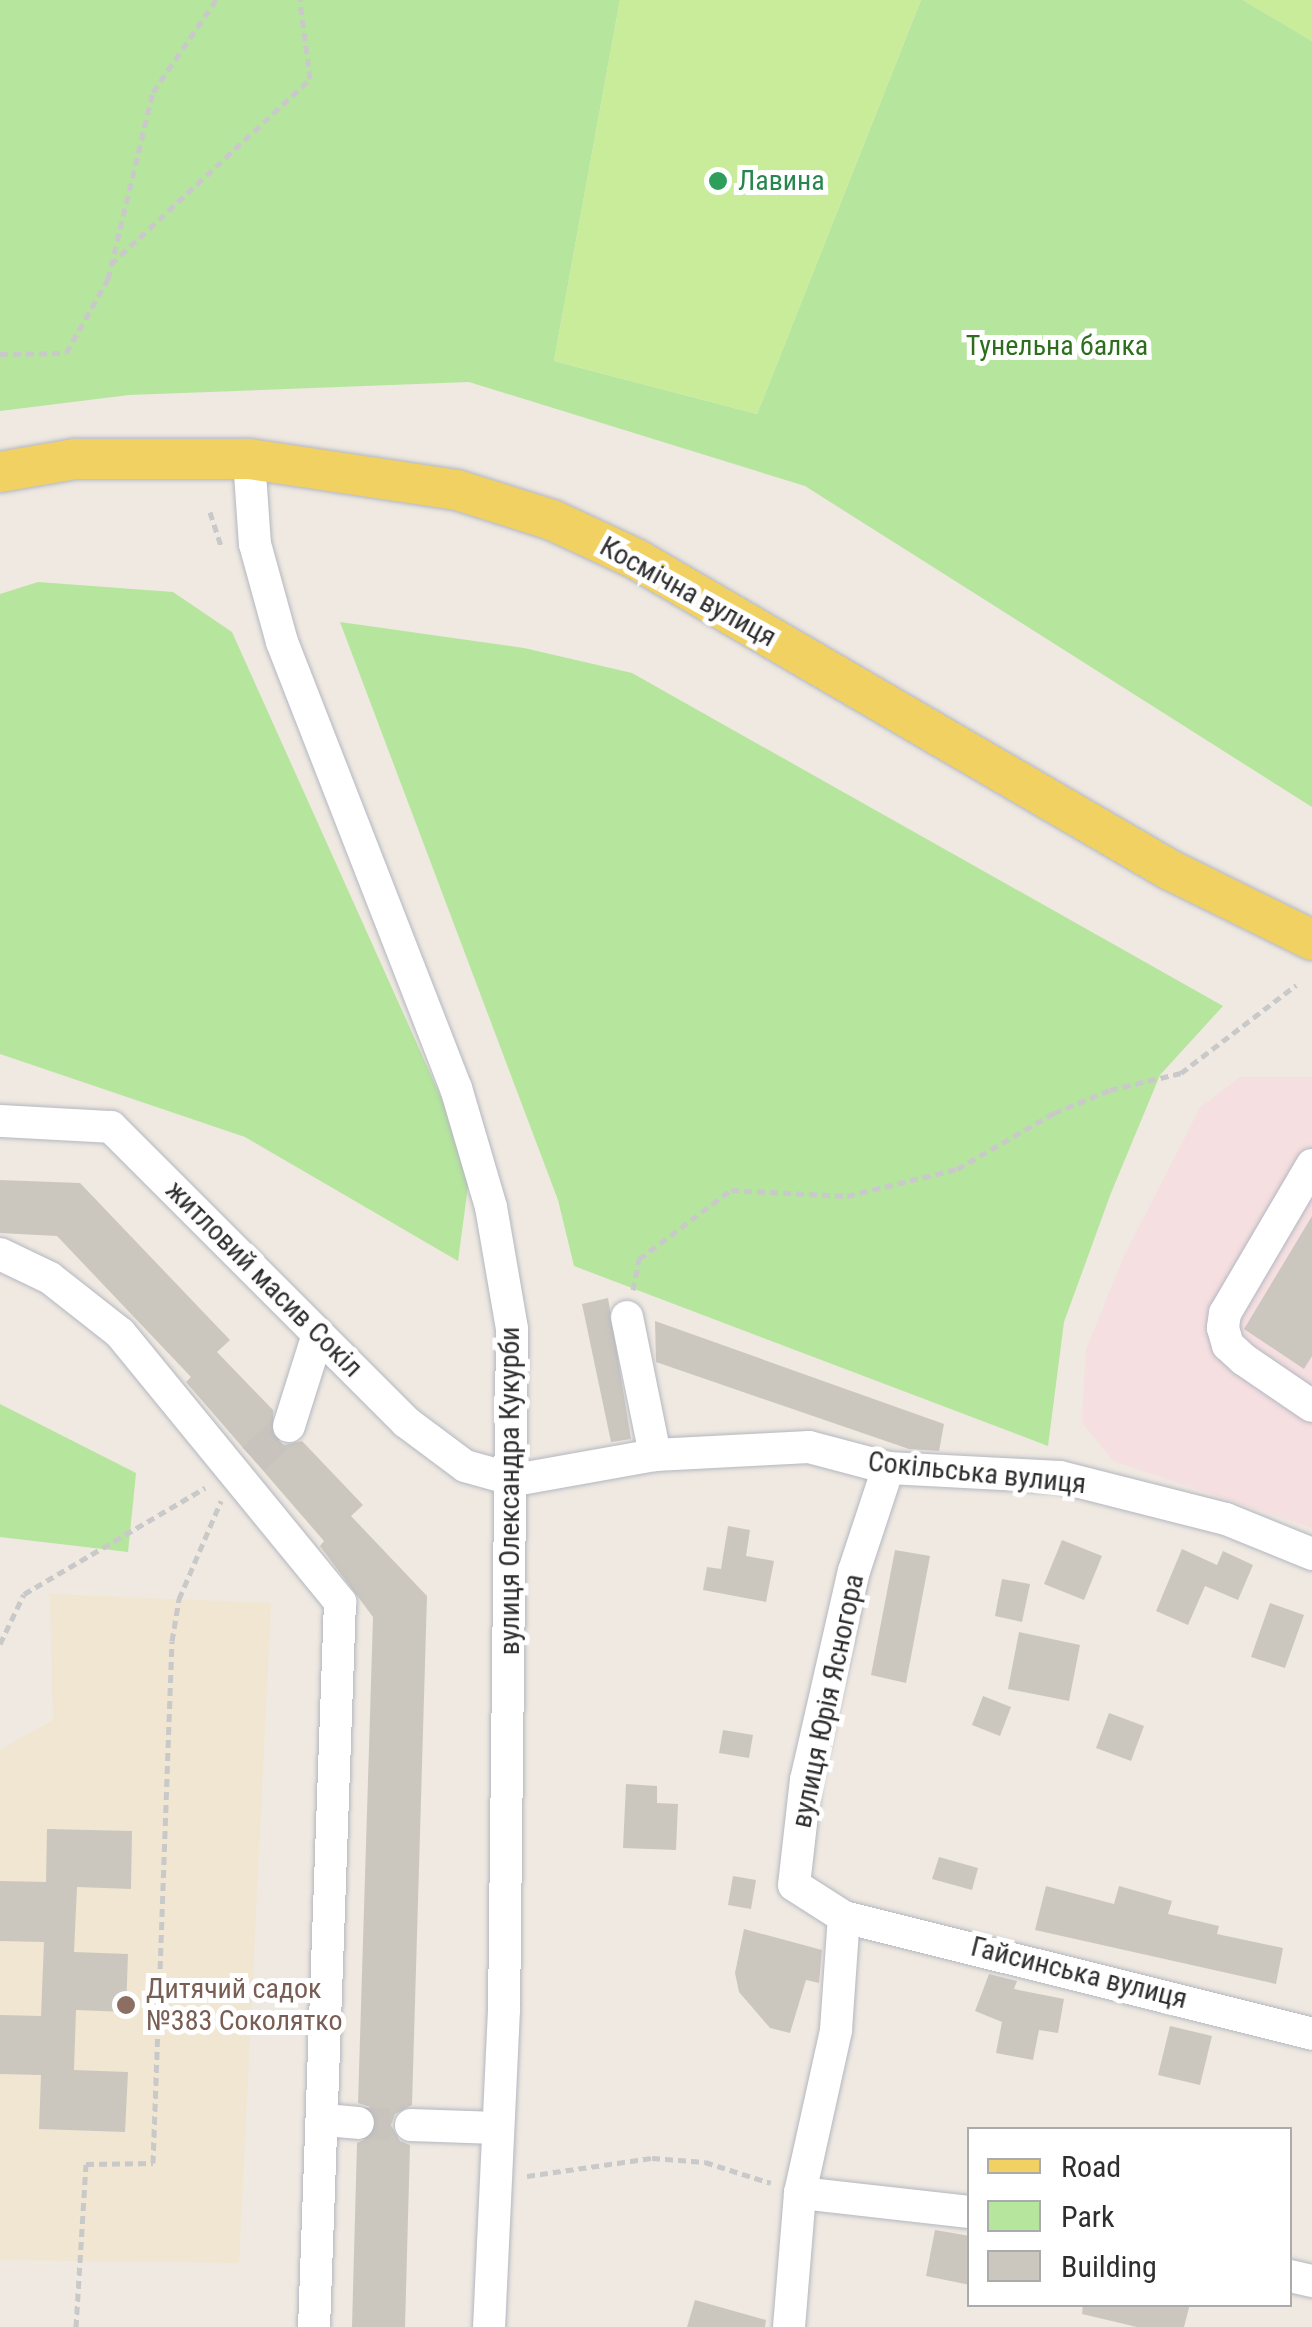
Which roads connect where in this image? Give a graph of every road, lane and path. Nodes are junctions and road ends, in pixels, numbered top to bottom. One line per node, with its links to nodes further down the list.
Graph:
1 (216, 0): 3 (path)
2 (300, 0): 3 (path)
3 (111, 264): 4 (path)
4 (0, 354)
5 (248, 459): 6 (main road, Космічна вулиця); 7 (main road, Космічна вулиця); 19 (street, вулиця Олександра Кукурби)
6 (0, 472)
7 (1312, 940)
8 (1296, 985): 12 (path)
9 (0, 1121): 13 (street, житловий масив Сокіл)
10 (1312, 1165): 14 (street)
11 (0, 1254): 17 (street)
12 (627, 1318): 16 (street)
13 (318, 1334): 15 (street); 19 (street, житловий масив Сокіл)
14 (1312, 1406)
15 (289, 1426)
16 (656, 1455): 18 (street, Сокільська вулиця); 19 (street, Сокільська вулиця)
17 (243, 1465): 21 (path); 24 (street); 31 (path)
18 (888, 1468): 20 (street, Сокільська вулиця); 22 (street, вулиця Юрія Ясногора)
19 (516, 1480): 27 (street, вулиця Олександра Кукурби)
20 (1312, 1554)
21 (0, 1644)
22 (844, 1918): 23 (street, Гайсинська вулиця); 29 (street)
23 (1312, 2034)
24 (324, 2120): 25 (street); 32 (street)
25 (358, 2123)
26 (411, 2125): 27 (street)
27 (497, 2128): 28 (street, вулиця Олександра Кукурби)
28 (494, 2180): 29 (path); 33 (street, вулиця Олександра Кукурби)
29 (800, 2193): 30 (street); 34 (street)
30 (967, 2212)
31 (76, 2327)
32 (314, 2327)
33 (489, 2327)
34 (789, 2327)

